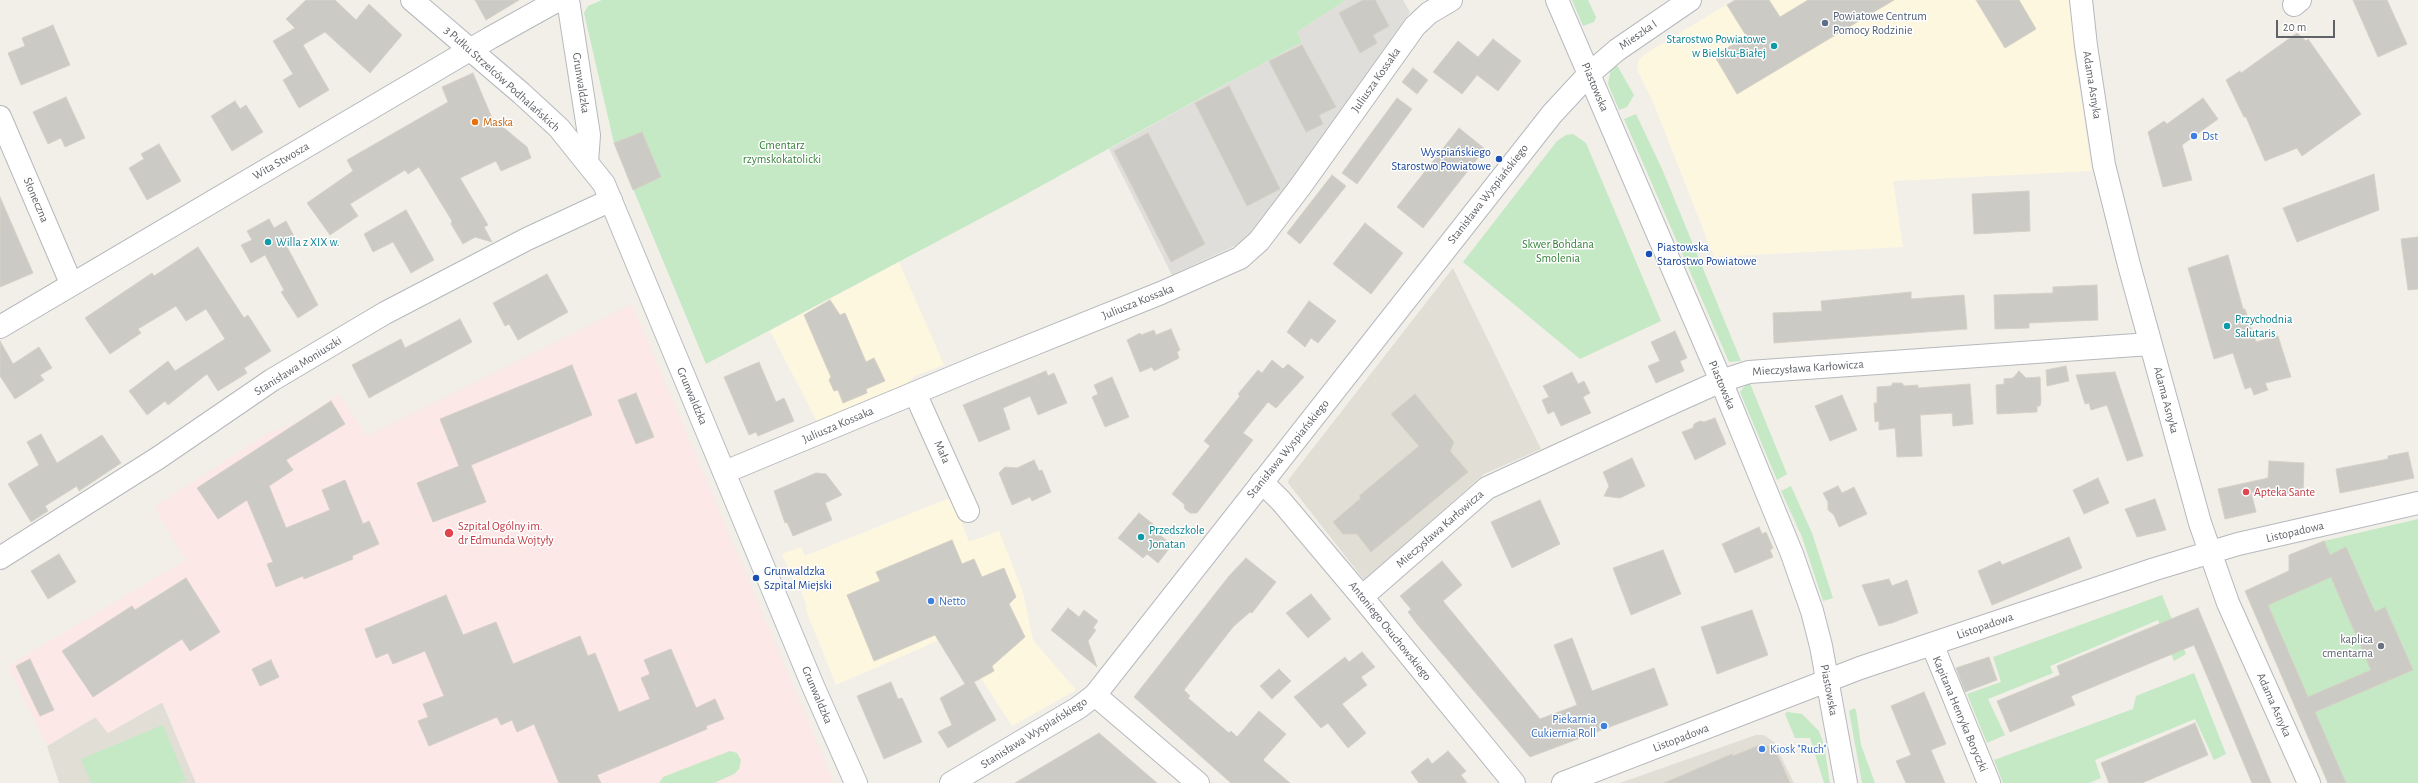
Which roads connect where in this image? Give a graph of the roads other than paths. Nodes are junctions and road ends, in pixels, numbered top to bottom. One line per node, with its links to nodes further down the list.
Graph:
1 (412, 0): 8 (street, 3 Pułku Strzelców Podhalańskich)
2 (564, 0): 8 (street, Wita Stwosza)
3 (568, 0): 11 (street, Grunwaldzka)
4 (1451, 0): 17 (street, Juliusza Kossaka)
5 (1557, 0): 9 (street, Piastowska)
6 (1690, 0): 9 (street, Mieszka I)
7 (2081, 0): 15 (street, Adama Asnyka)
8 (471, 50): 11 (street, 3 Pułku Strzelców Podhalańskich); 13 (street, Wita Stwosza)
9 (1589, 74): 16 (street, Piastowska); 19 (street, Stanisława Wyspiańskiego)
10 (0, 117): 13 (street, Słoneczna)
11 (588, 162): 12 (street, Grunwaldzka)
12 (611, 200): 18 (street, Grunwaldzka); 23 (street, Stanisława Moniuszki)
13 (71, 283): 14 (street, Wita Stwosza)
14 (0, 326)
15 (2150, 344): 16 (street, Mieczysława Karłowicza); 22 (street, Adama Asnyka)
16 (1721, 381): 24 (street, Mieczysława Karłowicza); 26 (street, Piastowska)
17 (915, 393): 18 (street, Juliusza Kossaka); 21 (street, Mała)
18 (725, 472): 28 (street, Grunwaldzka)
19 (1262, 482): 24 (street, Antoniego Osuchowskiego); 27 (street, Stanisława Wyspiańskiego)
20 (2418, 503): 22 (street, Listopadowa)
21 (968, 510)
22 (2209, 552): 25 (street, Listopadowa); 35 (street, Adama Asnyka)
23 (0, 558)
24 (1362, 597): 31 (street, Antoniego Osuchowskiego)
25 (1932, 644): 26 (street, Listopadowa); 34 (street, Kapitana Henryka Boryczki)
26 (1828, 681): 32 (street, Listopadowa); 33 (street, Piastowska)
27 (1095, 695): 29 (street, Stanisława Wyspiańskiego); 30 (street)
28 (856, 783)
29 (951, 783)
30 (1198, 783)
31 (1514, 783)
32 (1563, 783)
33 (1846, 783)
34 (1989, 783)
35 (2309, 783)

